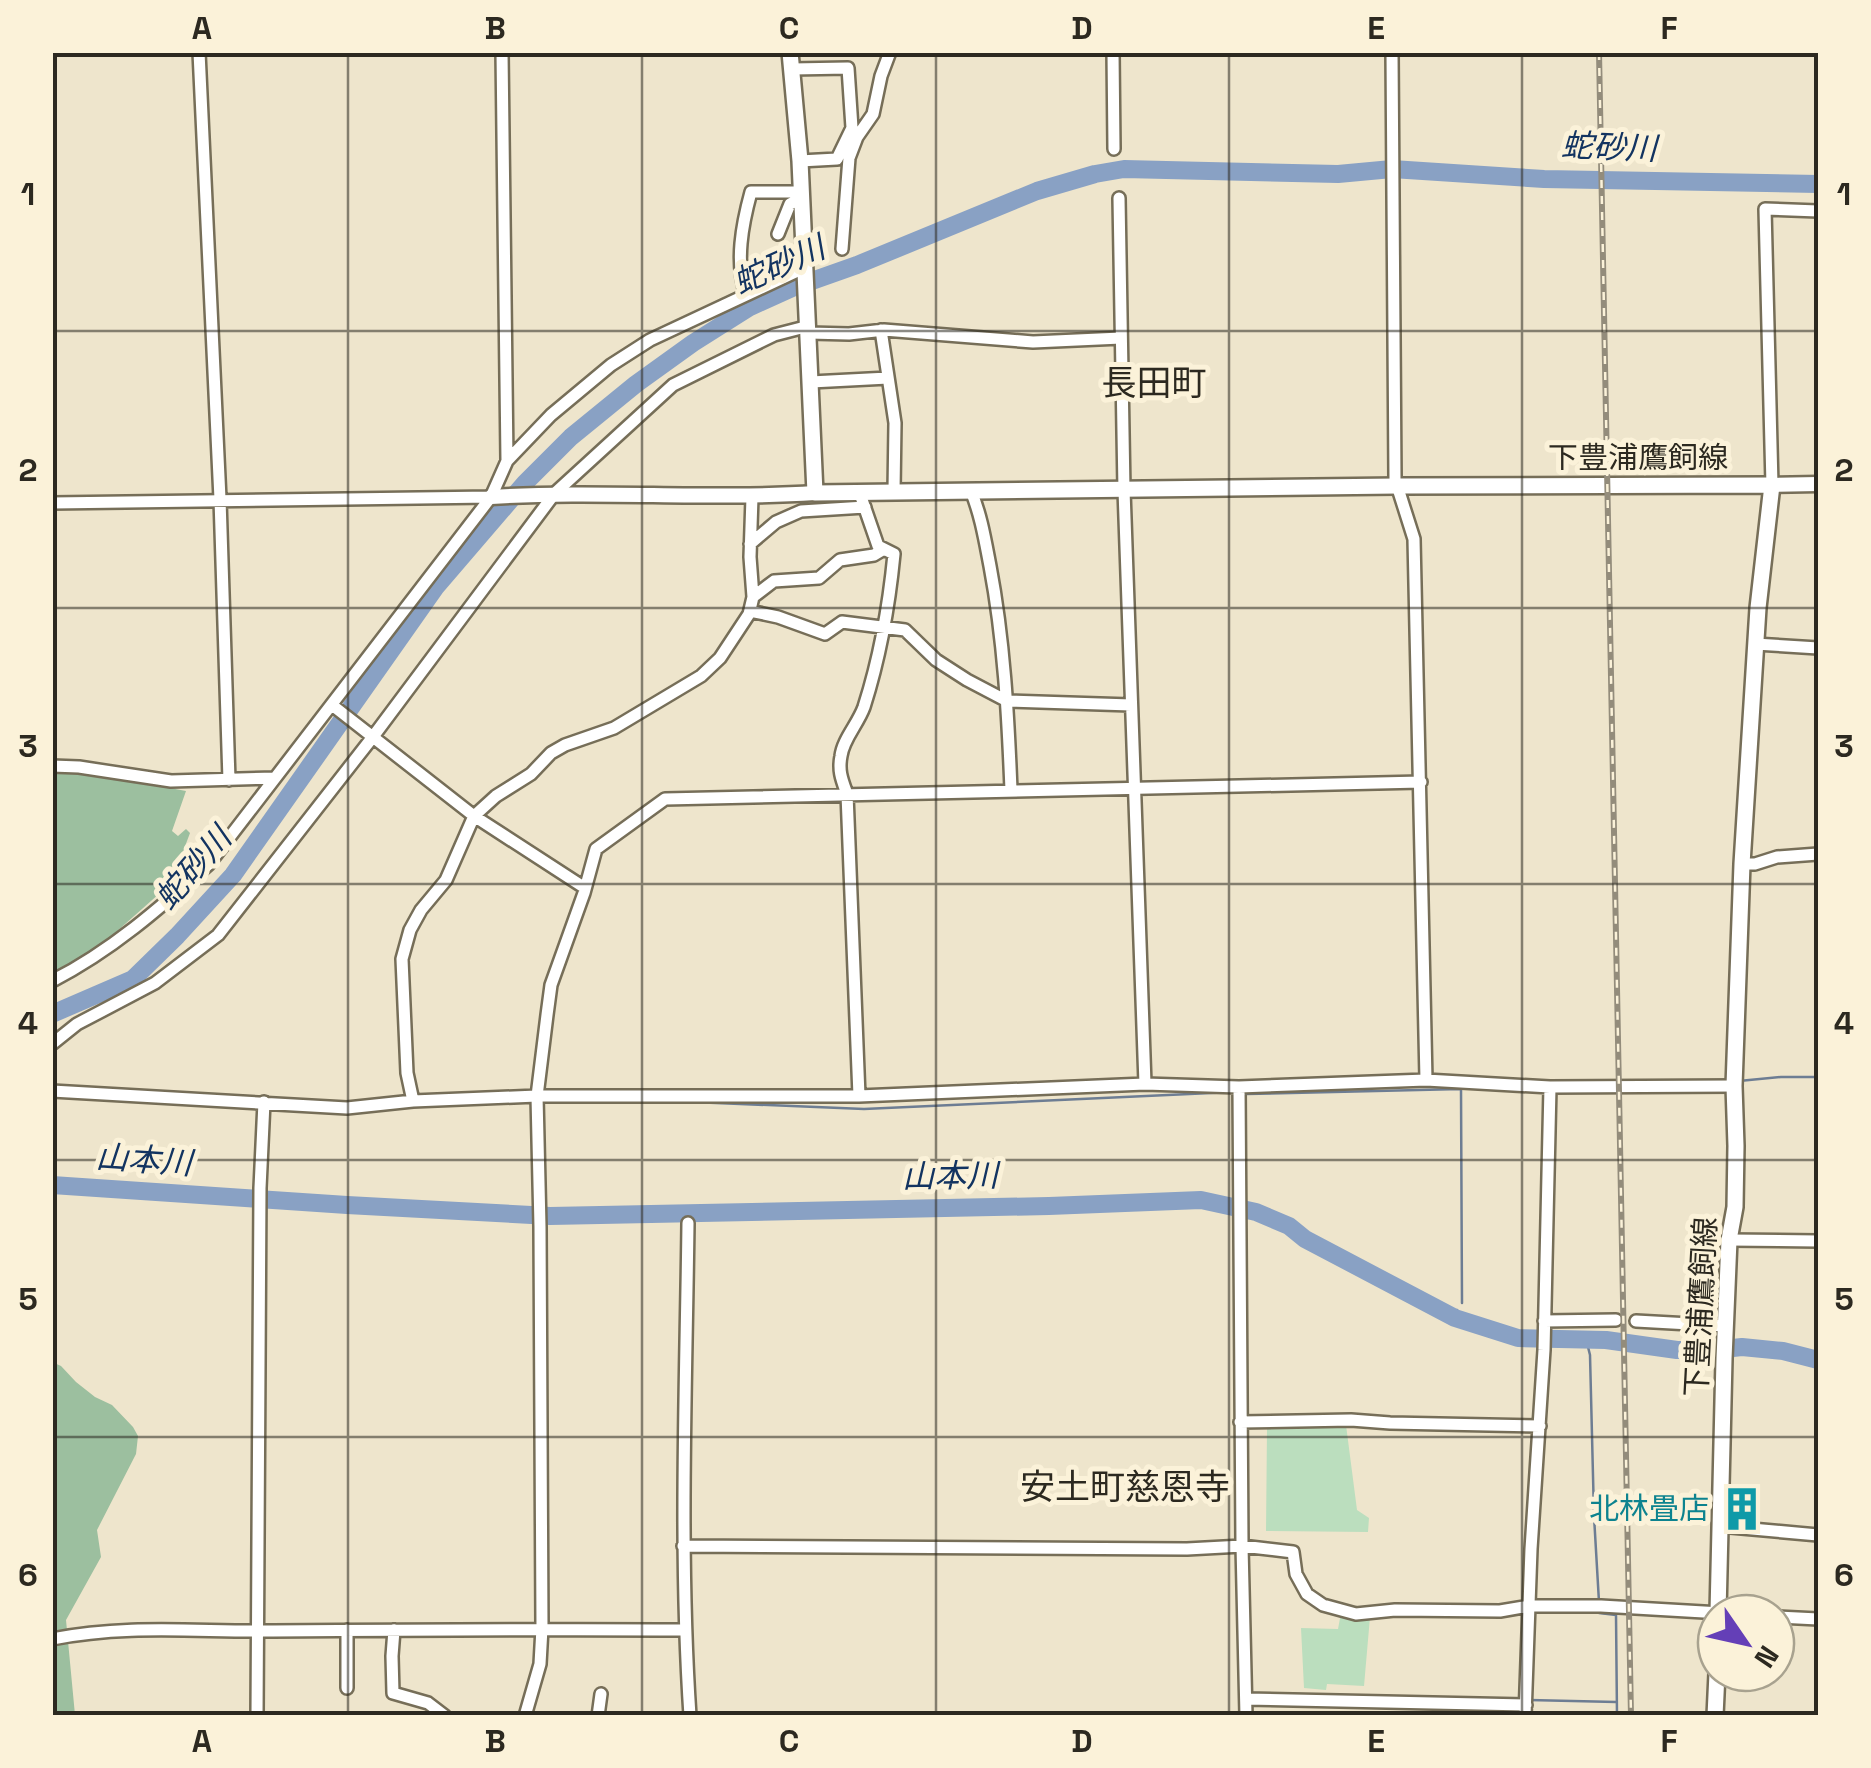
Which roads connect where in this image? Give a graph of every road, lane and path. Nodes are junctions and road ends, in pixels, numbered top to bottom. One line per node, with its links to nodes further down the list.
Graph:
1 (199, 52): 32 (street)
2 (502, 52): 21 (street)
3 (890, 52): 13 (street)
4 (1112, 52): 7 (street)
5 (1392, 52): 24 (street)
6 (791, 61): 8 (main road); 8 (street)
7 (1114, 150)
8 (800, 161): 9 (main road)
9 (802, 195): 12 (street); 14 (main road); 15 (street)
10 (1119, 198): 18 (street)
11 (1818, 211): 23 (street)
12 (778, 234)
13 (842, 250)
14 (806, 267): 15 (street); 16 (main road)
15 (746, 295): 21 (street)
16 (809, 330): 17 (street); 20 (main road); 28 (street)
17 (881, 330): 18 (street); 19 (street)
18 (1121, 338): 25 (street)
19 (888, 378): 20 (street); 26 (street)
20 (811, 382): 29 (main road)
21 (507, 461): 30 (street)
22 (1818, 484): 23 (street)
23 (1772, 485): 24 (main road, 下豊浦鷹飼線); 41 (main road, 下豊浦鷹飼線)
24 (1397, 486): 25 (main road, 下豊浦鷹飼線); 50 (street)
25 (1124, 490): 27 (main road, 下豊浦鷹飼線); 45 (street)
26 (894, 491): 27 (main road, 下豊浦鷹飼線); 33 (main road, 下豊浦鷹飼線)
27 (970, 491): 43 (street)
28 (554, 493): 30 (street); 31 (street); 46 (street)
29 (815, 493): 31 (street); 33 (main road, 下豊浦鷹飼線); 35 (street)
30 (491, 496): 32 (street); 44 (street)
31 (752, 497): 36 (street)
32 (220, 499): 34 (street); 49 (street)
33 (862, 499): 35 (street); 37 (street)
34 (52, 502)
35 (801, 511): 36 (street)
36 (750, 544): 38 (street)
37 (884, 549): 38 (street); 40 (street)
38 (753, 597): 39 (street)
39 (750, 611): 40 (street); 54 (street)
40 (884, 628): 43 (street); 53 (street)
41 (1755, 644): 42 (street); 56 (main road, 下豊浦鷹飼線)
42 (1818, 648)
43 (1007, 701): 45 (street); 52 (street)
44 (332, 705): 46 (street); 48 (street)
45 (1131, 706): 51 (street)
46 (372, 738): 54 (street); 59 (street)
47 (52, 766): 49 (street)
48 (275, 778): 49 (street); 58 (street)
49 (229, 780)
50 (1420, 782): 51 (street); 60 (street)
51 (1136, 789): 52 (street); 61 (street)
52 (1011, 790): 53 (street)
53 (847, 794): 57 (street); 67 (street)
54 (474, 816): 57 (street); 68 (street)
55 (1818, 854): 56 (street)
56 (1742, 864): 62 (main road, 下豊浦鷹飼線)
57 (586, 888): 66 (street)
58 (52, 981)
59 (52, 1044)
60 (1426, 1080): 63 (street); 64 (street)
61 (1145, 1084): 63 (street); 67 (street)
62 (1734, 1086): 64 (street); 71 (main road, 下豊浦鷹飼線)
63 (1239, 1087): 77 (street)
64 (1550, 1088): 75 (street)
65 (52, 1091): 69 (street)
66 (538, 1096): 67 (street); 68 (street); 86 (street)
67 (859, 1096)
68 (413, 1101): 69 (street)
69 (264, 1102): 90 (street)
70 (688, 1223): 81 (street)
71 (1729, 1240): 72 (street); 76 (main road, 下豊浦鷹飼線)
72 (1818, 1241)
73 (1616, 1320): 75 (street)
74 (1636, 1321): 76 (street)
75 (1544, 1323): 78 (street)
76 (1726, 1331): 79 (main road, 下豊浦鷹飼線)
77 (1240, 1422): 78 (street); 82 (street)
78 (1540, 1426): 84 (street)
79 (1720, 1526): 80 (street); 83 (main road, 下豊浦鷹飼線)
80 (1818, 1535)
81 (683, 1546): 82 (street); 89 (street)
82 (1242, 1546): 84 (street); 94 (street)
83 (1720, 1593)
84 (1528, 1606): 85 (street); 95 (street)
85 (1696, 1612)
86 (542, 1628): 88 (street); 89 (street); 98 (street)
87 (347, 1630): 88 (street); 90 (street); 92 (street)
88 (394, 1630): 97 (street)
89 (684, 1630): 100 (street)
90 (258, 1631): 91 (street); 96 (street)
91 (52, 1640)
92 (347, 1688)
93 (601, 1694): 99 (street)
94 (1246, 1699): 95 (street); 101 (street)
95 (1526, 1710)
96 (257, 1716)
97 (445, 1716)
98 (525, 1716)
99 (598, 1716)
100 (690, 1716)
101 (1246, 1716)

